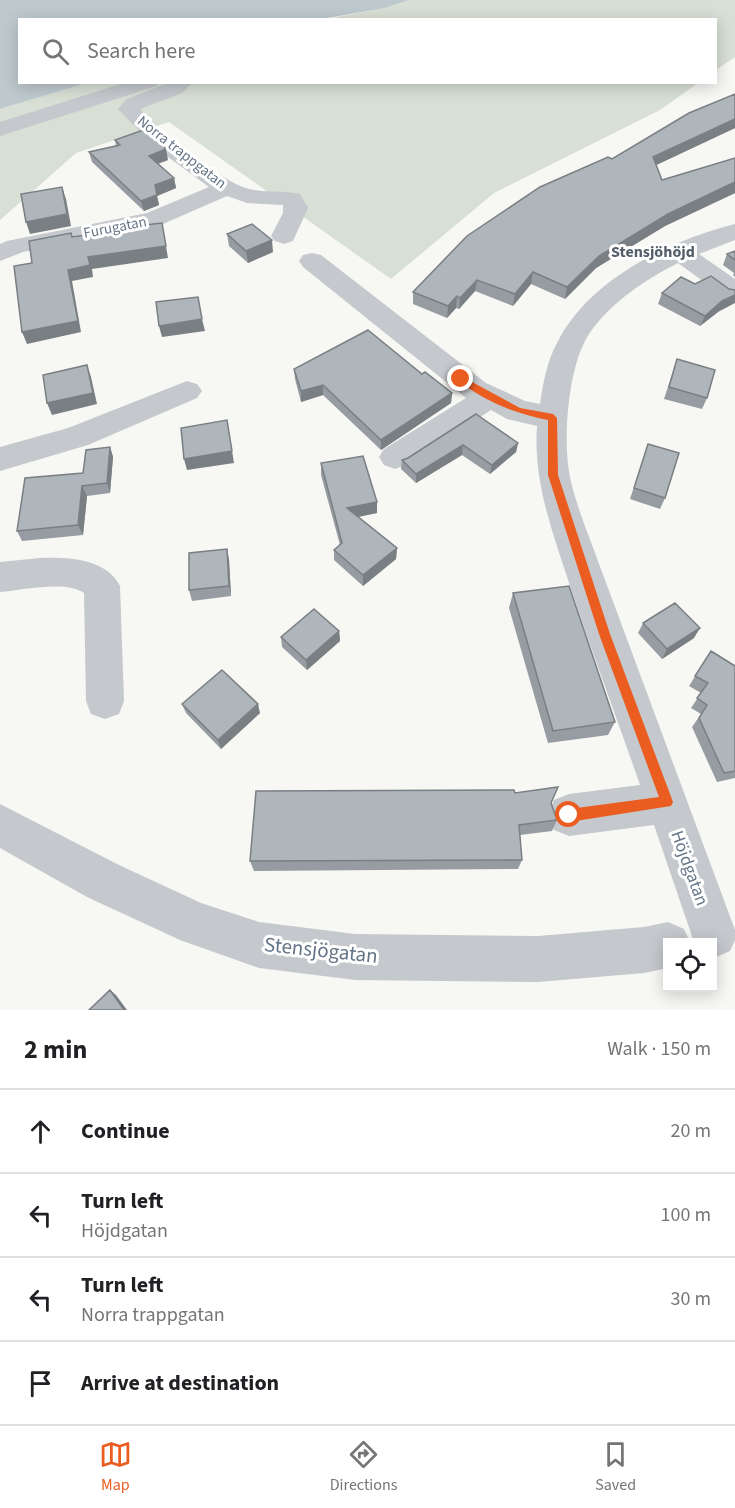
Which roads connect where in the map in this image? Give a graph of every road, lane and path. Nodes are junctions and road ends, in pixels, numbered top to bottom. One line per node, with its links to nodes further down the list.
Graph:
1 (144, 84): 3 (street)
2 (181, 84): 4 (street, Norra trappgatan)
3 (0, 129)
4 (225, 188): 6 (street, Norra trappgatan); 8 (street, Furugatan)
5 (735, 231): 7 (street, Höjdgatan)
6 (284, 236)
7 (680, 252): 10 (street); 13 (street, Höjdgatan)
8 (0, 253)
9 (312, 261): 12 (street)
10 (735, 292)
11 (187, 391): 15 (street)
12 (490, 397): 13 (street); 14 (street)
13 (553, 418): 18 (street, Höjdgatan)
14 (395, 457)
15 (0, 459)
16 (0, 577): 17 (street)
17 (105, 701)
18 (667, 802): 19 (street); 21 (street, Höjdgatan)
19 (569, 815)
20 (0, 825): 22 (street, Stensjögatan)
21 (709, 935)
22 (663, 946)

